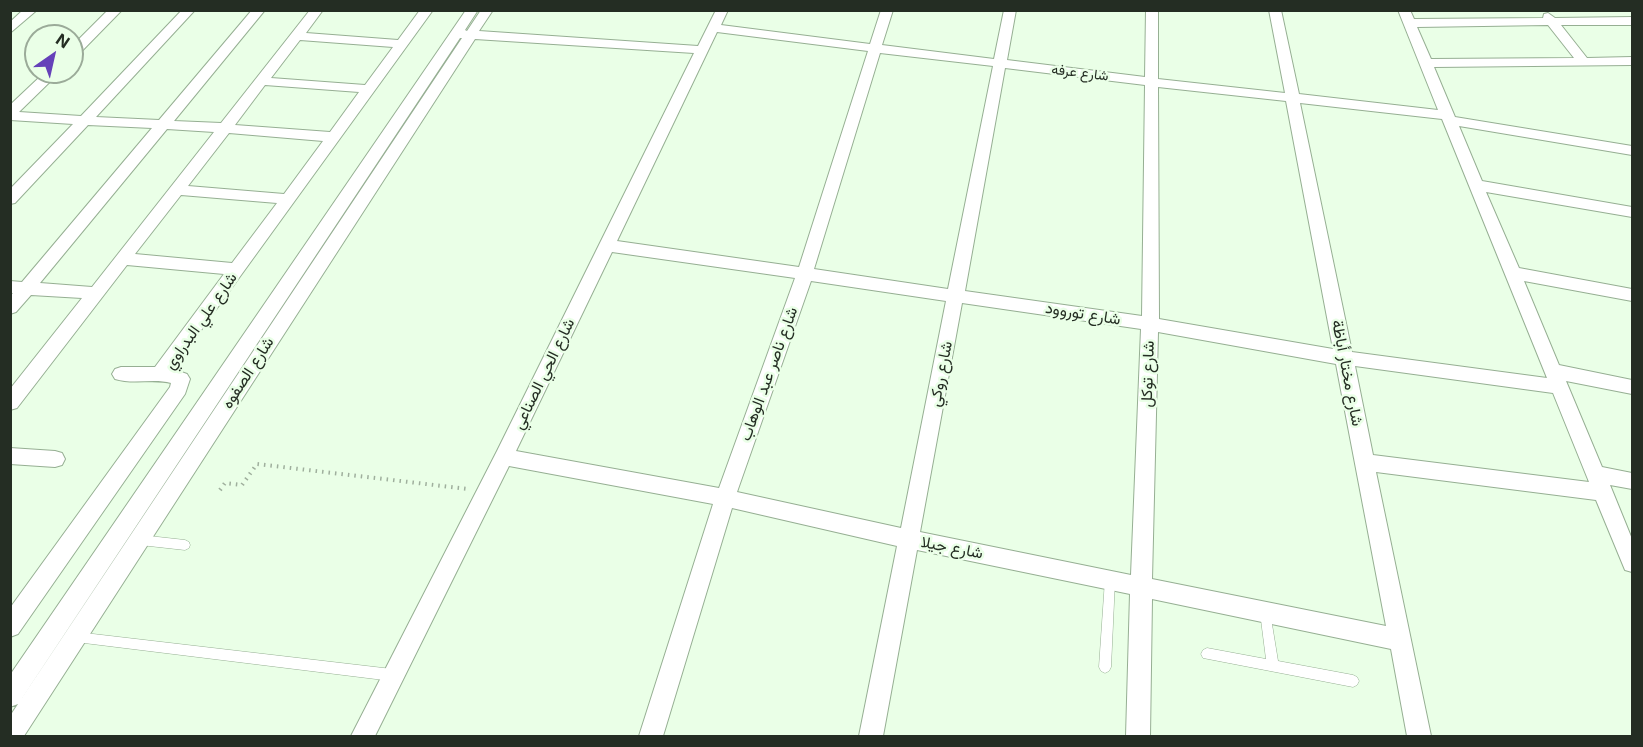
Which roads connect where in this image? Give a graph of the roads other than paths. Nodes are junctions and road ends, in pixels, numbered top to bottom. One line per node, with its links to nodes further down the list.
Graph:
1 (32, 10): 20 (street)
2 (116, 10): 23 (street)
3 (189, 10): 38 (street)
4 (259, 10): 39 (street)
5 (300, 10): 15 (street)
6 (427, 10): 24 (street, شارع علي البدراوي)
7 (472, 10): 21 (street, شارع الصفوه)
8 (486, 10): 21 (street, شارع الصفوه)
9 (722, 10): 19 (street, شارع الحي الصناعي)
10 (887, 10): 25 (street, شارع ناصر عبد الوهاب)
11 (1010, 10): 29 (street, شارع روكي)
12 (1152, 10): 32 (street, شارع توكل)
13 (1275, 10): 35 (street, شارع مختار أباظة)
14 (1544, 10): 18 (street)
15 (316, 11): 22 (street)
16 (1407, 17): 18 (street); 30 (street)
17 (1632, 21): 18 (street)
18 (1552, 22): 28 (street)
19 (713, 28): 25 (street, شارع عرفه); 26 (street, شارع الحي الصناعي)
20 (10, 29)
21 (463, 34): 26 (street); 73 (street, شارع الصفوه); 87 (street, شارع الصفوه)
22 (296, 36): 24 (street); 31 (street)
23 (84, 41)
24 (401, 44): 34 (street, شارع علي البدراوي)
25 (876, 47): 29 (street, شارع عرفه); 51 (street, شارع ناصر عبد الوهاب)
26 (703, 50): 48 (street, شارع الحي الصناعي)
27 (1632, 61): 28 (street)
28 (1584, 62): 30 (street)
29 (1000, 63): 32 (street, شارع عرفه); 55 (street, شارع روكي)
30 (1425, 63): 37 (street)
31 (260, 81): 34 (street); 40 (street)
32 (1150, 82): 35 (street, شارع عرفه); 58 (street, شارع توكل)
33 (41, 84): 36 (street)
34 (368, 89): 41 (street, شارع علي البدراوي)
35 (1292, 97): 37 (street, شارع عرفه); 59 (street, شارع مختار أباظة)
36 (10, 115): 38 (street)
37 (1448, 117): 42 (street, شارع عرفه); 43 (street)
38 (87, 120): 39 (street); 45 (street)
39 (163, 125): 40 (street); 53 (street)
40 (224, 128): 41 (street); 44 (street)
41 (333, 137): 46 (street, شارع علي البدراوي)
42 (1632, 150)
43 (1477, 185): 47 (street); 52 (street)
44 (176, 190): 46 (street); 49 (street)
45 (10, 199)
46 (288, 199): 50 (street, شارع علي البدراوي)
47 (1632, 212)
48 (606, 245): 51 (street, شارع توروود); 66 (street, شارع الحي الصناعي)
49 (124, 259): 50 (street); 54 (street)
50 (237, 269): 61 (street, شارع علي البدراوي)
51 (805, 273): 55 (street, شارع توروود); 71 (street, شارع ناصر عبد الوهاب)
52 (1514, 273): 56 (street); 62 (street)
53 (19, 288): 54 (street); 57 (street)
54 (97, 293): 64 (street)
55 (956, 295): 58 (street, شارع توروود); 72 (street, شارع روكي)
56 (1632, 295)
57 (10, 308)
58 (1150, 324): 59 (street, شارع توروود); 77 (street, شارع توكل)
59 (1344, 358): 62 (street, شارع توروود); 68 (street, شارع مختار أباظة)
60 (121, 374): 61 (street)
61 (164, 374): 79 (street, شارع علي البدراوي)
62 (1556, 379): 63 (street, شارع توروود); 70 (street)
63 (1632, 387)
64 (10, 403)
65 (10, 456): 67 (street)
66 (504, 457): 71 (street, شارع جيلا); 85 (street, شارع الحي الصناعي)
67 (55, 459)
68 (1365, 462): 70 (street); 81 (street, شارع مختار أباظة)
69 (1632, 482): 70 (street)
70 (1599, 483): 75 (street)
71 (724, 498): 72 (street, شارع جيلا); 90 (street, شارع ناصر عبد الوهاب)
72 (909, 539): 76 (street, شارع جيلا); 91 (street, شارع روكي)
73 (140, 540): 74 (lane); 80 (street, شارع الصفوه)
74 (185, 545)
75 (1632, 563)
76 (1110, 580): 77 (street, شارع جيلا); 84 (lane)
77 (1141, 587): 78 (street, شارع جيلا); 92 (street, شارع توكل)
78 (1265, 612): 81 (street, شارع جيلا); 83 (lane)
79 (10, 627)
80 (76, 637): 85 (lane); 88 (street, شارع الصفوه)
81 (1400, 640): 93 (street, شارع مختار أباظة)
82 (1207, 654): 83 (lane)
83 (1273, 666): 86 (lane)
84 (1105, 667)
85 (392, 675): 89 (street, شارع الحي الصناعي)
86 (1353, 681)
87 (10, 696)
88 (11, 736)
89 (363, 736)
90 (651, 736)
91 (871, 736)
92 (1138, 736)
93 (1419, 736)

